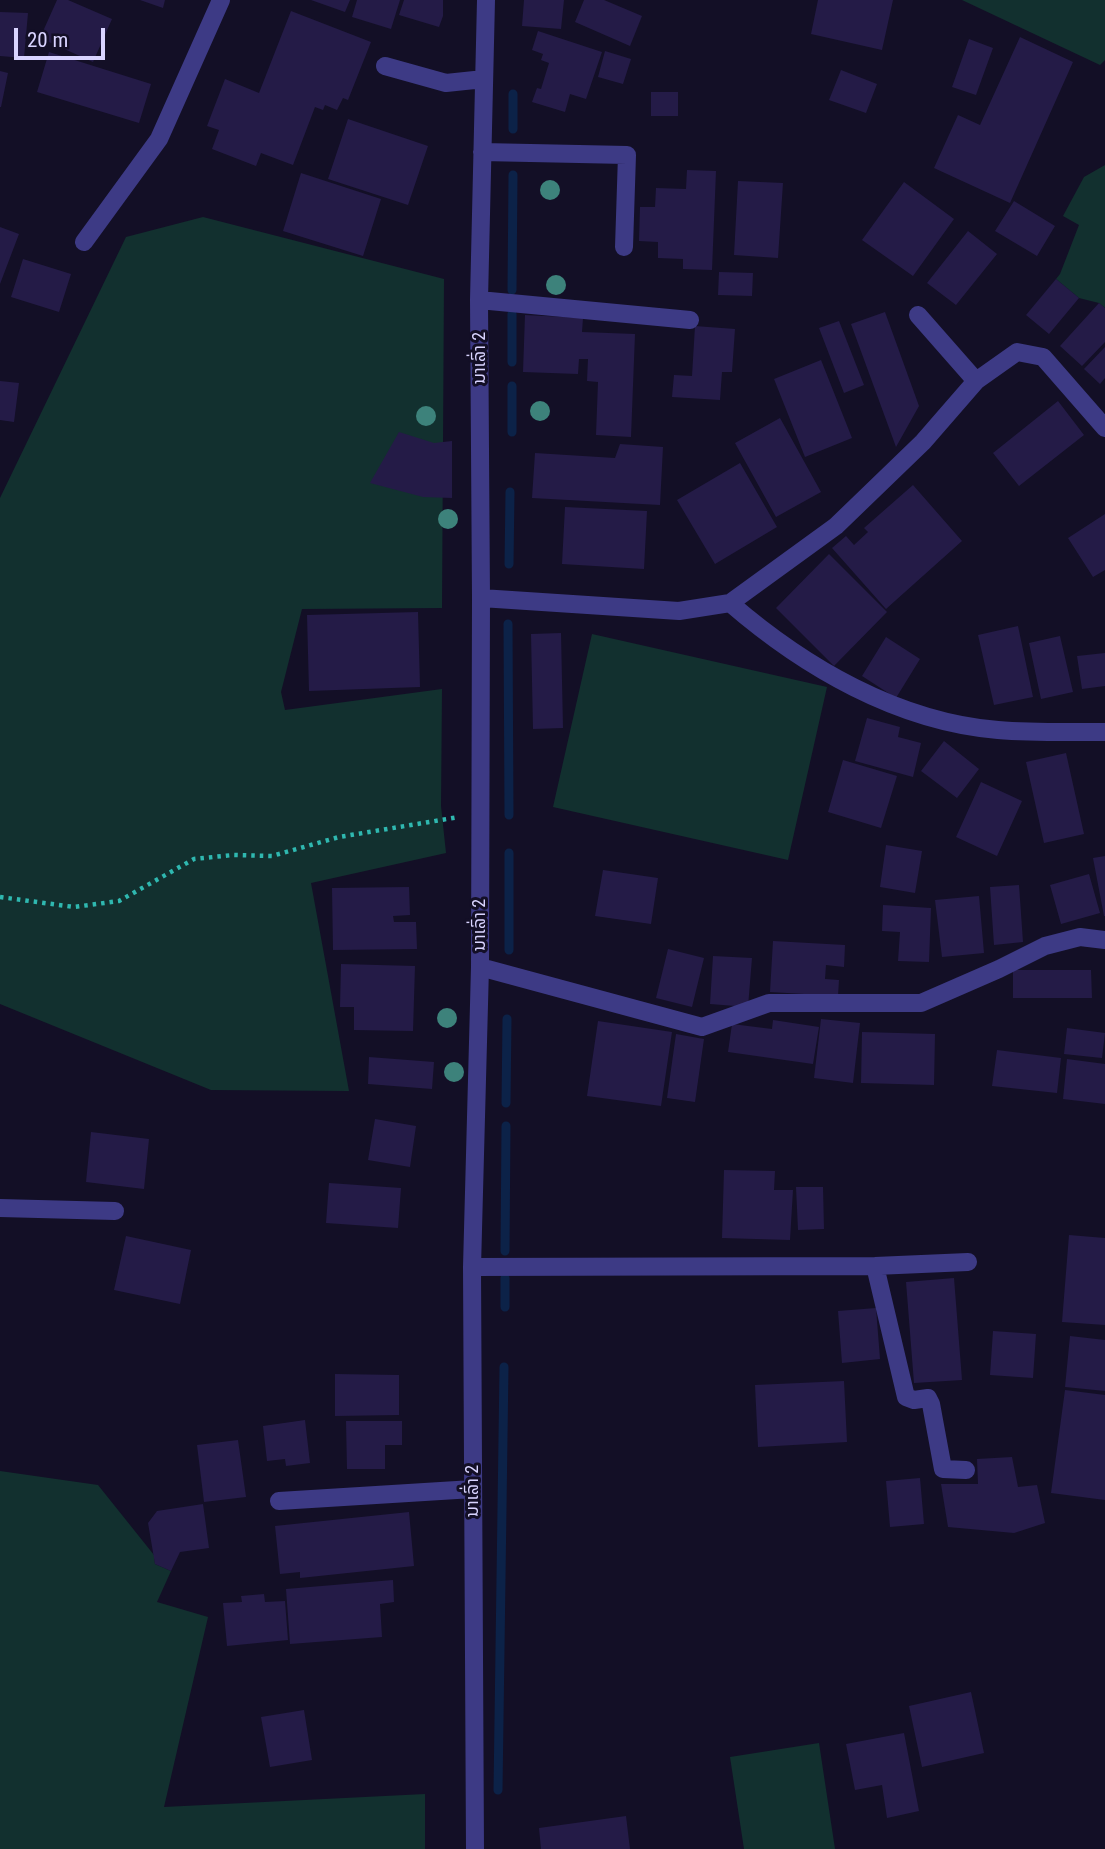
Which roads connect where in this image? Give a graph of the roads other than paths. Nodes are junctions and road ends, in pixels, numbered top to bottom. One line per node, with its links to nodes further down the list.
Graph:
1 (221, 0): 6 (street)
2 (486, 0): 4 (street, ນາເລົ່າ 2)
3 (385, 66): 4 (street)
4 (484, 79): 5 (street, ນາເລົ່າ 2)
5 (482, 152): 7 (street); 8 (street, ນາເລົ່າ 2)
6 (84, 242)
7 (624, 247)
8 (479, 300): 10 (street); 13 (street, ນາເລົ່າ 2)
9 (918, 315): 11 (street)
10 (690, 320)
11 (976, 381): 12 (street); 14 (street)
12 (1105, 428)
13 (481, 598): 14 (street); 17 (street, ນາເລົ່າ 2)
14 (730, 603): 15 (street)
15 (1105, 732)
16 (1105, 940): 17 (street)
17 (480, 967): 22 (street, ນາເລົ່າ 2)
18 (0, 1208): 19 (street)
19 (115, 1211)
20 (968, 1262): 21 (street)
21 (875, 1266): 22 (street); 23 (street)
22 (472, 1267): 24 (street, ນາເລົ່າ 2)
23 (966, 1470)
24 (473, 1489): 25 (street); 26 (street, ນາເລົ່າ 2)
25 (279, 1501)
26 (475, 1849)

